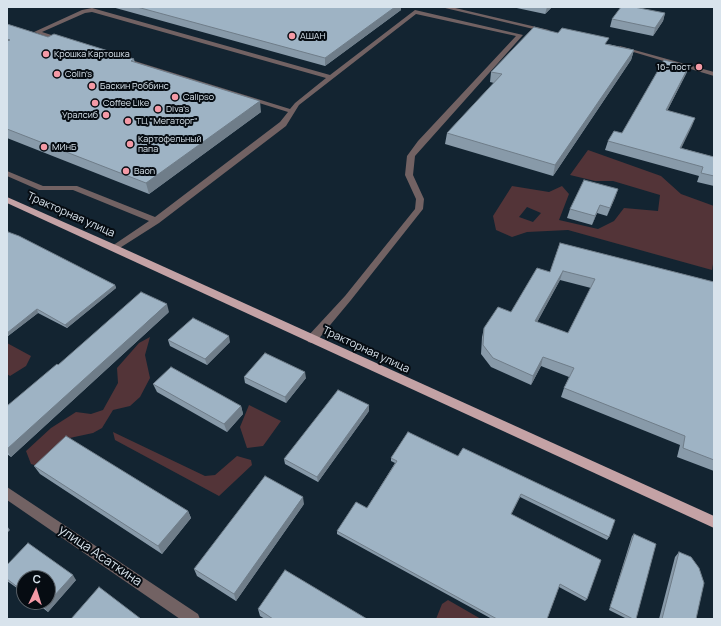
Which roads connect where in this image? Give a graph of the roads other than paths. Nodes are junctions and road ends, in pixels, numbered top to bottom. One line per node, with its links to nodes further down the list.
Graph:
1 (444, 7): 4 (street)
2 (88, 8): 7 (street); 11 (street)
3 (417, 9): 6 (street); 11 (street)
4 (528, 26): 5 (street); 6 (street)
5 (551, 31)
6 (520, 35): 17 (street)
7 (70, 42)
8 (612, 45): 10 (street)
9 (119, 57): 12 (street)
10 (714, 74)
11 (330, 77): 12 (street)
12 (291, 111): 15 (street)
13 (7, 173): 15 (street)
14 (7, 200): 16 (main road, Тракторная улица)
15 (156, 221): 16 (street)
16 (115, 248): 17 (main road, Тракторная улица)
17 (312, 339): 19 (main road, Тракторная улица)
18 (7, 493): 20 (street, улица Асаткина)
19 (714, 522)
20 (193, 619)

